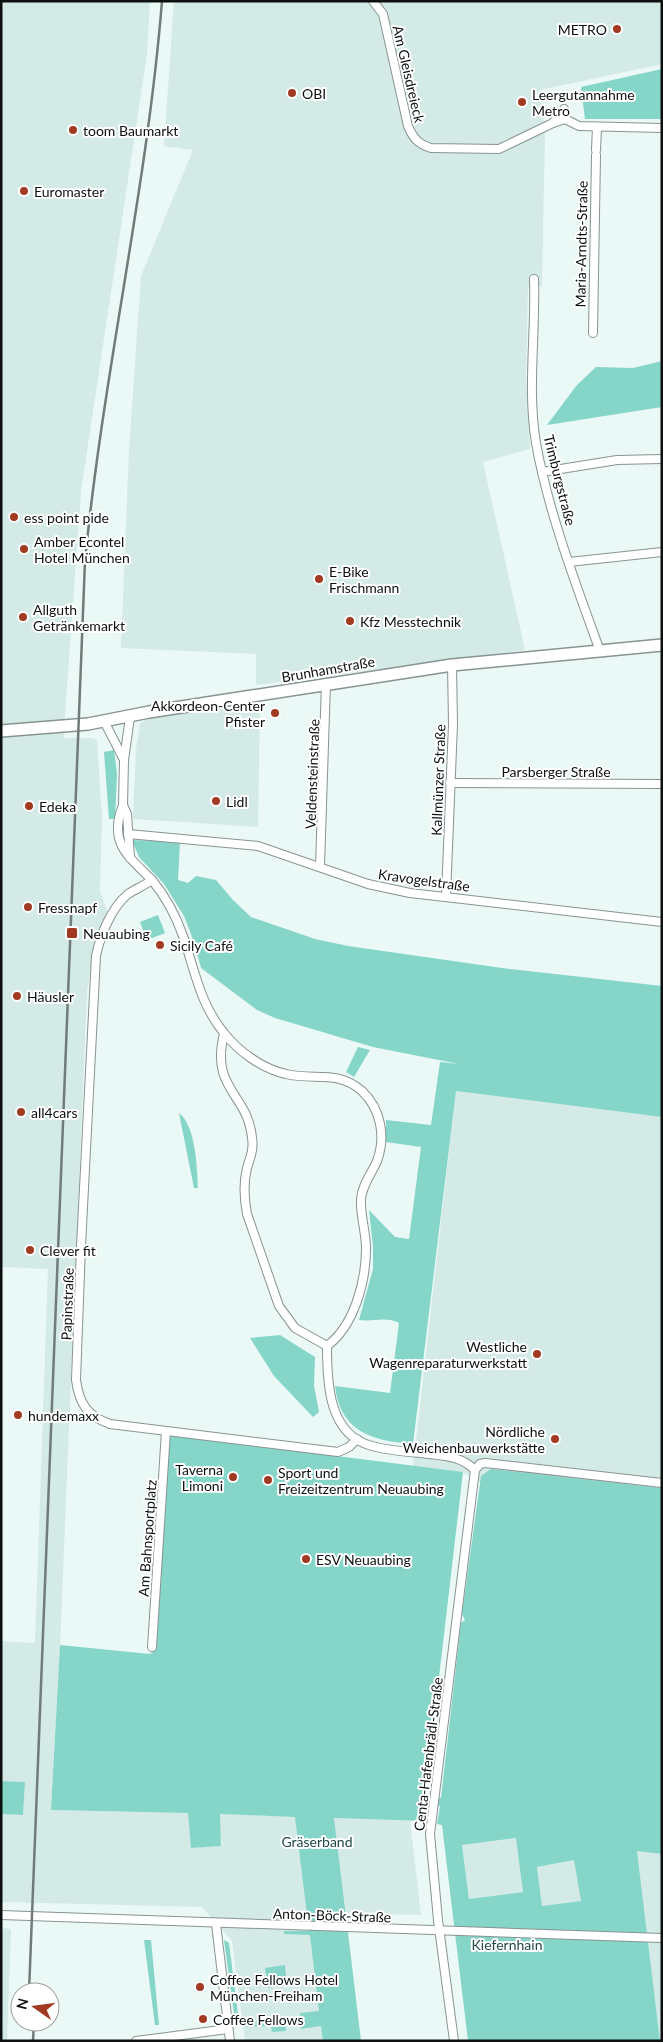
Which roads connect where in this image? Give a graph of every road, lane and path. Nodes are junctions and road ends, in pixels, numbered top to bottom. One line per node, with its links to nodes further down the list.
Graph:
1 (373, 1): 3 (street, Am Gleisdreieck)
2 (564, 109): 3 (street, Am Gleisdreieck)
3 (553, 123): 4 (street)
4 (596, 127): 5 (street); 7 (street, Maria-Arndts-Straße)
5 (662, 128)
6 (534, 278): 9 (street, Trimburgstraße)
7 (593, 333)
8 (662, 459): 9 (street)
9 (542, 472): 11 (street, Trimburgstraße)
10 (662, 552): 11 (street)
11 (568, 562): 13 (street, Trimburgstraße)
12 (662, 645): 13 (street, Brunhamstraße)
13 (600, 651): 14 (street, Brunhamstraße)
14 (452, 665): 15 (street, Brunhamstraße); 20 (street, Kallmünzer Straße)
15 (326, 683): 16 (street, Brunhamstraße); 25 (street, Veldensteinstraße)
16 (130, 717): 17 (street, Brunhamstraße); 19 (street)
17 (104, 721): 18 (street, Brunhamstraße); 19 (street)
18 (1, 731)
19 (124, 760): 22 (street)
20 (450, 783): 21 (street, Parsberger Straße); 27 (street, Kallmünzer Straße)
21 (662, 784)
22 (124, 805): 23 (street); 24 (street)
23 (128, 834): 24 (street); 25 (street, Kravogelstraße)
24 (130, 858): 26 (street)
25 (320, 866): 27 (street, Kravogelstraße)
26 (152, 880): 29 (street); 31 (street, Papinstraße)
27 (446, 896): 28 (street, Kravogelstraße)
28 (662, 922)
29 (224, 1034): 30 (street); 30 (street)
30 (327, 1346): 32 (street)
31 (166, 1432): 32 (street, Papinstraße); 35 (street, Am Bahnsportplatz)
32 (357, 1439): 33 (street)
33 (475, 1470): 34 (street); 38 (street, Centa-Hafenbrädl-Straße)
34 (662, 1483)
35 (152, 1647)
36 (1, 1915): 37 (street, Anton-Böck-Straße)
37 (216, 1924): 38 (street, Anton-Böck-Straße); 40 (street)
38 (440, 1931): 39 (street, Anton-Böck-Straße); 43 (street, Centa-Hafenbrädl-Straße)
39 (662, 1938)
40 (228, 2029): 41 (street); 42 (street)
41 (136, 2041)
42 (230, 2041)
43 (454, 2041)

